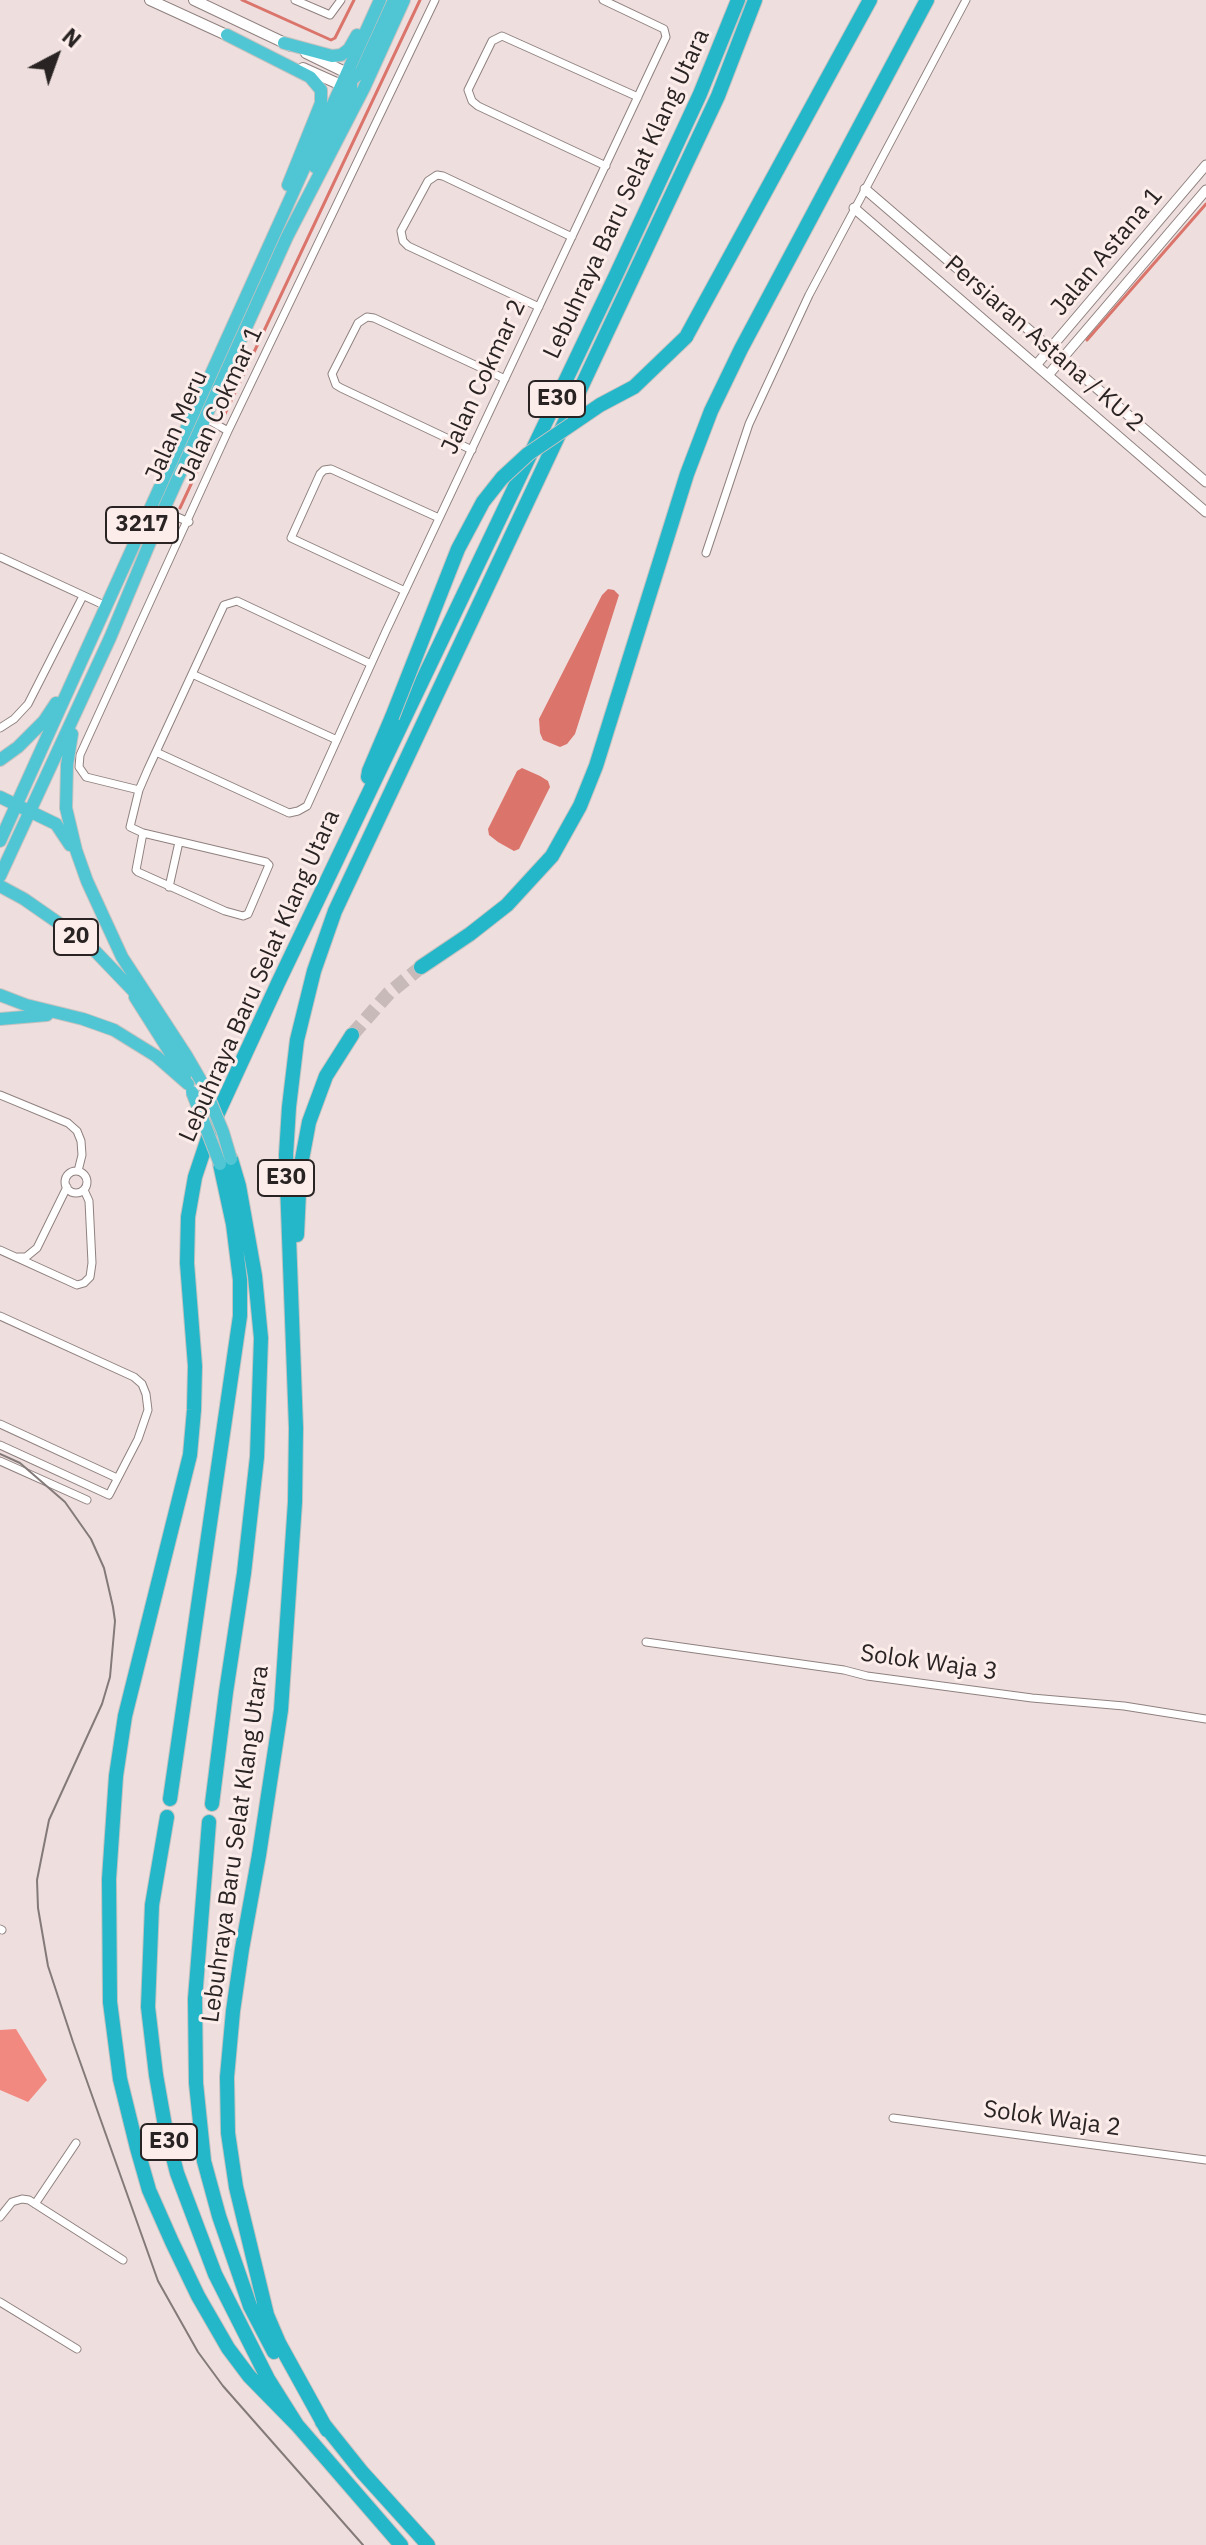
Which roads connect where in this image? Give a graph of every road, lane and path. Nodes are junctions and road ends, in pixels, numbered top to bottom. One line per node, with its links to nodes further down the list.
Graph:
1 (150, 0): 17 (main road)
2 (194, 0): 18 (main road)
3 (295, 0): 16 (street)
4 (319, 0): 16 (street)
5 (341, 0): 16 (street)
6 (377, 0): 18 (highway); 19 (highway, Jalan Meru / 3217)
7 (394, 0): 19 (highway)
8 (404, 0): 26 (highway, Jalan Meru / 3217)
9 (435, 0): 36 (street, Jalan Cokmar 1)
10 (603, 0): 20 (street, Jalan Cokmar 2)
11 (738, 0): 58 (highway, Lebuhraya Baru Selat Klang Utara / E30)
12 (755, 0): 87 (highway, Lebuhraya Baru Selat Klang Utara / E30)
13 (870, 0): 58 (highway, bridge)
14 (927, 0): 69 (highway)
15 (966, 0): 23 (street)
16 (315, 9)
17 (227, 35): 19 (main road); 28 (highway)
18 (284, 43): 19 (main road)
19 (347, 80): 26 (highway); 28 (highway, Jalan Meru / 3217)
20 (638, 97): 22 (street, Jalan Cokmar 2); 22 (street)
21 (1206, 165): 30 (street, Jalan Astana 1)
22 (606, 166): 27 (street, Jalan Cokmar 2)
23 (865, 189): 25 (street); 30 (street, Persiaran Astana / KU 2)
24 (1206, 190): 31 (street, Jalan Astana 1)
25 (854, 208): 32 (street, Persiaran Astana / KU 2); 43 (street)
26 (287, 237): 35 (highway, Jalan Meru / 3217)
27 (572, 237): 29 (street, Jalan Cokmar 2); 29 (street)
28 (268, 245): 48 (highway, Jalan Meru / 3217)
29 (539, 307): 34 (street, Jalan Cokmar 2)
30 (1051, 349): 31 (street, Persiaran Astana / KU 2); 32 (street, Jalan Astana 1)
31 (1062, 358): 33 (street, Jalan Astana 1); 38 (street, Persiaran Astana / KU 2)
32 (1037, 364): 33 (street, Persiaran Astana / KU 2)
33 (1049, 374): 40 (street, Persiaran Astana / KU 2)
34 (505, 379): 37 (street, Jalan Cokmar 2); 37 (street)
35 (205, 418): 36 (street); 39 (highway, Jalan Meru / 3217)
36 (228, 431): 42 (street, Jalan Cokmar 1)
37 (472, 450): 41 (street, Jalan Cokmar 2)
38 (1206, 482)
39 (163, 511): 42 (street); 52 (highway, Jalan Meru / 3217)
40 (1206, 512)
41 (439, 518): 46 (street, Jalan Cokmar 2); 46 (street)
42 (189, 522): 57 (street, Jalan Cokmar 1)
43 (706, 553)
44 (2, 558): 45 (street); 47 (street)
45 (0, 570)
46 (405, 591): 49 (street, Jalan Cokmar 2)
47 (83, 596): 48 (street); 53 (street)
48 (106, 606): 50 (highway, Jalan Meru / 3217)
49 (371, 664): 51 (street); 54 (street, Jalan Cokmar 2)
50 (78, 669): 56 (highway); 60 (highway, Jalan Meru / 3217)
51 (192, 674): 54 (street); 55 (street)
52 (78, 707): 61 (highway, Jalan Meru / 3217); 66 (highway)
53 (0, 728)
54 (337, 740): 55 (street, Jalan Cokmar 2)
55 (156, 752): 57 (street)
56 (0, 760)
57 (139, 790): 62 (street)
58 (367, 794): 107 (highway, Lebuhraya Baru Selat Klang Utara / E30)
59 (0, 797): 60 (highway)
60 (16, 805): 61 (highway); 63 (highway, Jalan Meru / 3217)
61 (30, 812): 65 (highway, Jalan Meru / 3217); 66 (highway)
62 (143, 833): 64 (street); 68 (street)
63 (0, 841)
64 (179, 842): 68 (street); 68 (street)
65 (0, 876)
66 (87, 881): 75 (highway)
67 (0, 886): 70 (highway, 20)
68 (169, 887)
69 (421, 967)
70 (124, 981): 75 (highway, 20); 76 (highway, 20)
71 (0, 995): 72 (highway)
72 (66, 1015): 73 (highway); 76 (highway)
73 (0, 1019)
74 (352, 1035): 87 (highway)
75 (186, 1055): 76 (highway, 20)
76 (195, 1087): 78 (highway, 20, bridge)
77 (0, 1095): 79 (street)
78 (226, 1162): 95 (highway, Lebuhraya Baru Selat Klang Utara / E30); 96 (highway, Lebuhraya Baru Selat Klang Utara / E30)
79 (78, 1171): 80 (street); 81 (street)
80 (67, 1187): 81 (street); 82 (street)
81 (84, 1190): 85 (street)
82 (37, 1248): 84 (street); 85 (street)
83 (0, 1250): 84 (street)
84 (15, 1257): 85 (street)
85 (41, 1271)
86 (0, 1316): 91 (street)
87 (292, 1320): 108 (highway, Lebuhraya Baru Selat Klang Utara / E30)
88 (0, 1424): 91 (street)
89 (0, 1445): 91 (street)
90 (0, 1461): 92 (street)
91 (117, 1478)
92 (87, 1500)
93 (646, 1642): 94 (street, Solok Waja 3)
94 (1206, 1719)
95 (170, 1799)
96 (212, 1804)
97 (167, 1817): 107 (highway, Lebuhraya Baru Selat Klang Utara / E30)
98 (209, 1822): 108 (highway, Lebuhraya Baru Selat Klang Utara / E30)
99 (893, 2118): 101 (street, Solok Waja 2)
100 (76, 2143): 102 (street)
101 (1206, 2160)
102 (35, 2204): 103 (street); 104 (street)
103 (0, 2217)
104 (123, 2260)
105 (0, 2302): 106 (street)
106 (77, 2349)
107 (297, 2425): 109 (highway, Lebuhraya Baru Selat Klang Utara / E30)
108 (327, 2430): 110 (highway, Lebuhraya Baru Selat Klang Utara / E30)
109 (401, 2545)
110 (428, 2545)

